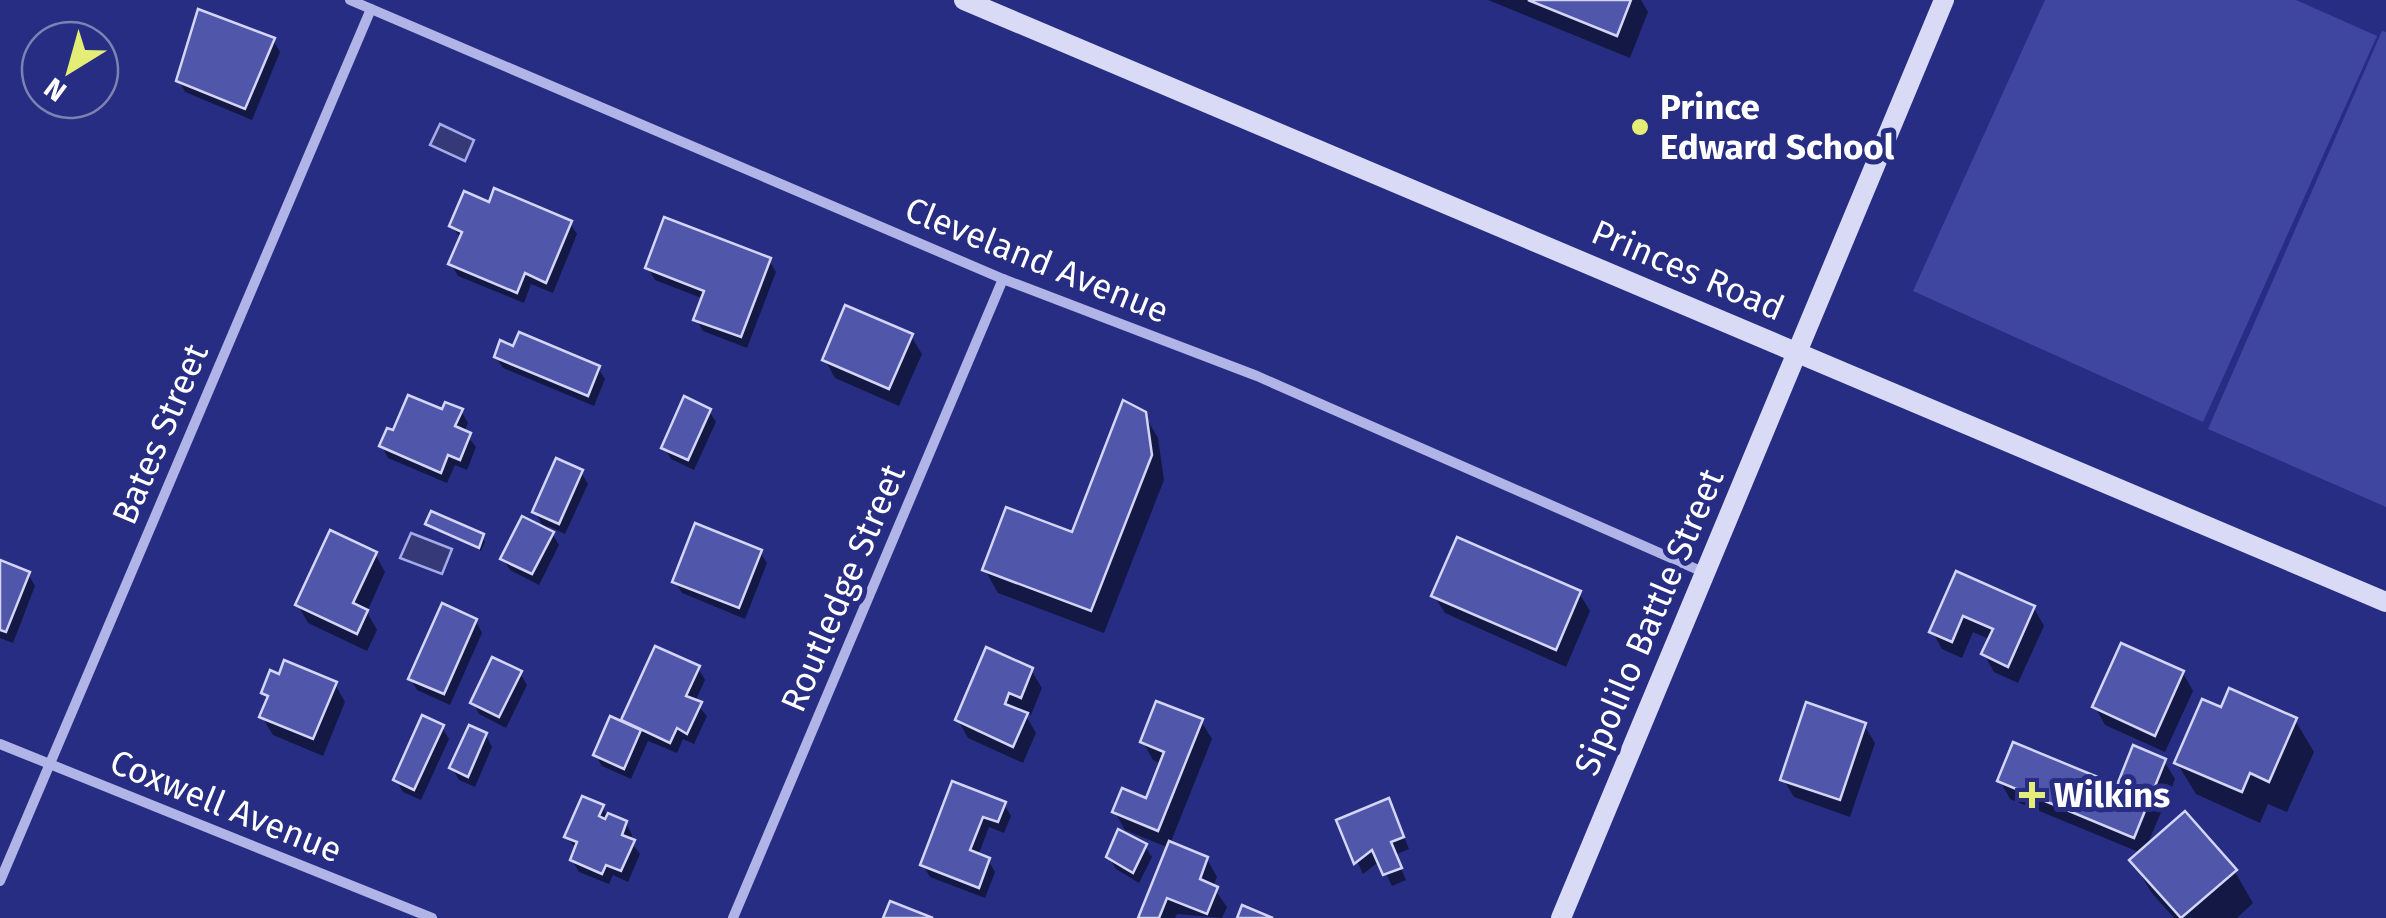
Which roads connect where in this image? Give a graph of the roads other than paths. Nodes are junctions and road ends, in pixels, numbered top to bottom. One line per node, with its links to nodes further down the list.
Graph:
1 (350, 0): 4 (street, Cleveland Avenue)
2 (964, 0): 6 (main road, Princes Road)
3 (1944, 0): 6 (main road, Sipolilo Battle Street)
4 (371, 9): 5 (street, Cleveland Avenue); 10 (street, Bates Street)
5 (1003, 279): 7 (street, Cleveland Avenue); 13 (street, Routledge Street)
6 (1799, 351): 7 (main road, Sipolilo Battle Street); 8 (main road, Princes Road)
7 (1703, 572): 14 (main road, Sipolilo Battle Street)
8 (2386, 602)
9 (0, 744): 10 (street, Coxwell Avenue)
10 (48, 766): 11 (street, Bates Street); 12 (street, Coxwell Avenue)
11 (0, 881)
12 (432, 918)
13 (733, 918)
14 (1561, 918)

